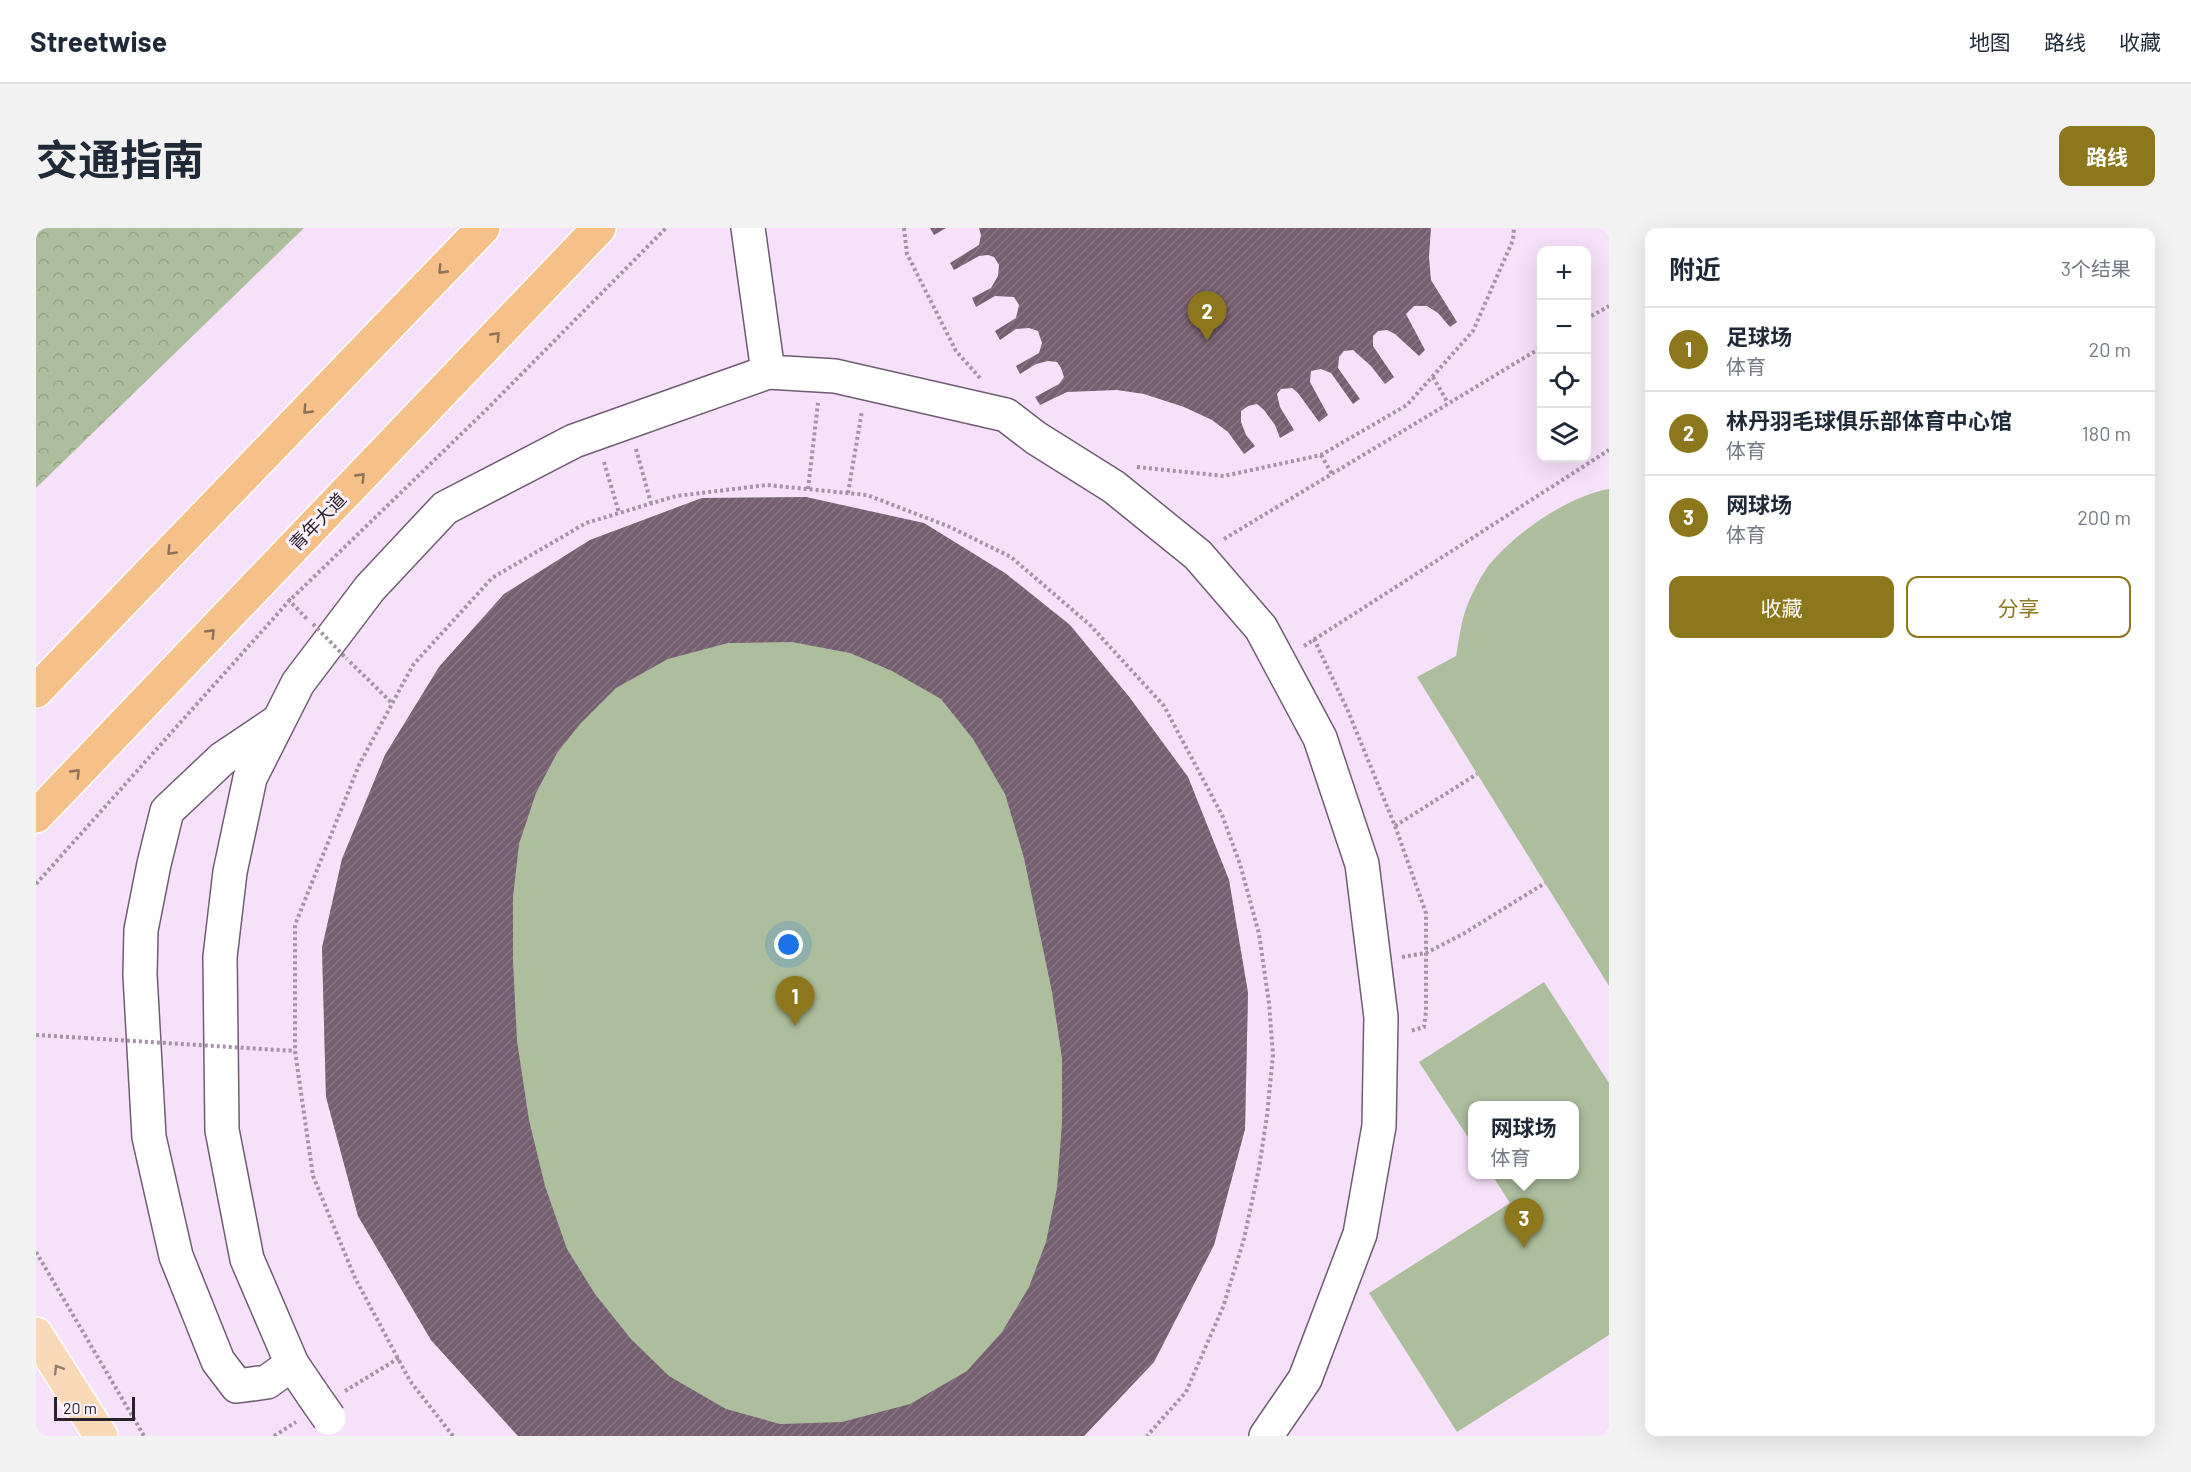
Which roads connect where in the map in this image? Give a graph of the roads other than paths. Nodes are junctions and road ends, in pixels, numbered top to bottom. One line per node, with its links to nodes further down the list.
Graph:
1 (483, 228): 5 (highway, one-way to 5)
2 (599, 228): 7 (highway, 青年大道, one-way to 2)
3 (747, 228): 4 (street)
4 (768, 372): 6 (street); 12 (street)
5 (36, 691)
6 (279, 722): 9 (street); 9 (street)
7 (36, 816)
8 (36, 1334): 11 (main road, one-way to 8)
9 (292, 1364): 10 (street)
10 (328, 1416)
11 (101, 1436)
12 (1266, 1436)

